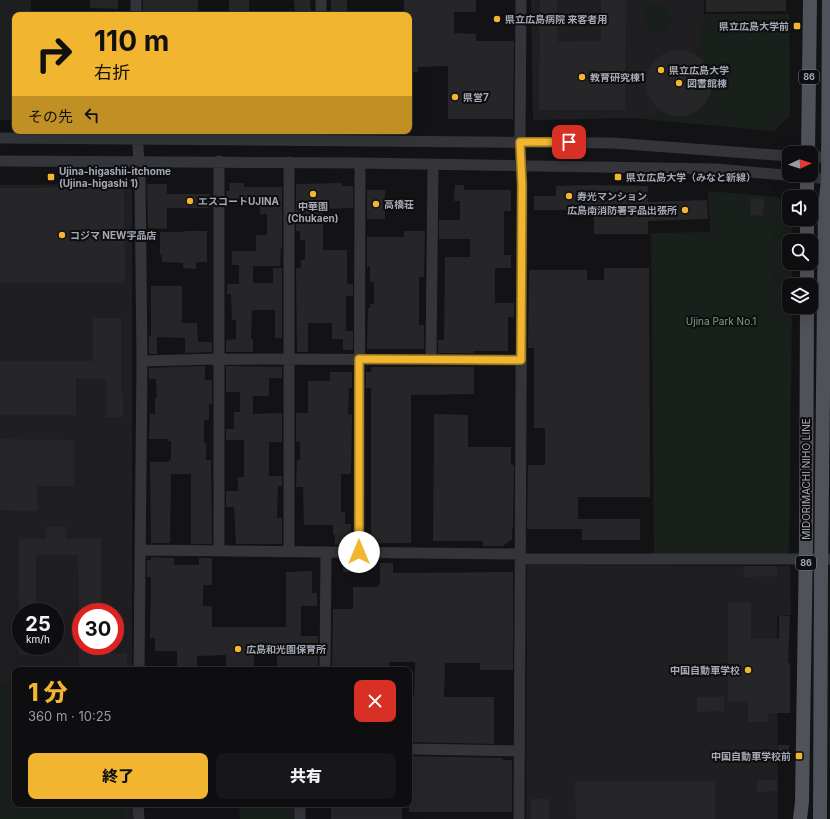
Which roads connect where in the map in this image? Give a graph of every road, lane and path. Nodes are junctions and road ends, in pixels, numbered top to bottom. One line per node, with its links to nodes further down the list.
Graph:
1 (136, 0): 6 (street)
2 (321, 0): 7 (street)
3 (521, 0): 12 (street)
4 (810, 0): 13 (main road, 86)
5 (829, 0): 8 (main road, MIDORIMACHI NIHO LINE / 86)
6 (136, 12)
7 (321, 12)
8 (829, 77): 16 (main road, MIDORIMACHI NIHO LINE / 86)
9 (137, 135): 10 (street); 11 (street); 18 (street)
10 (322, 136): 12 (street)
11 (0, 138)
12 (520, 142): 14 (street); 23 (street)
13 (808, 146)
14 (782, 155)
15 (818, 157): 16 (street)
16 (829, 157): 26 (main road, MIDORIMACHI NIHO LINE / 86)
17 (0, 160): 18 (street)
18 (139, 161): 19 (street); 34 (street)
19 (219, 161): 20 (street); 29 (street)
20 (289, 162): 21 (street); 30 (street)
21 (360, 162): 22 (street); 31 (street)
22 (433, 164): 23 (street); 32 (street)
23 (522, 165): 24 (street); 33 (street)
24 (782, 174)
25 (818, 178): 26 (street)
26 (829, 179): 27 (main road, MIDORIMACHI NIHO LINE / 86)
27 (828, 254): 42 (main road, MIDORIMACHI NIHO LINE / 86)
28 (807, 314): 41 (main road, MIDORIMACHI NIHO LINE / 86)
29 (218, 359): 30 (street); 34 (street); 36 (street)
30 (289, 359): 31 (street); 37 (street)
31 (359, 359): 32 (street); 39 (street)
32 (431, 360): 33 (street)
33 (521, 360): 40 (street)
34 (142, 361): 35 (street)
35 (140, 550): 36 (street); 44 (street)
36 (219, 551): 37 (street)
37 (289, 552): 38 (street)
38 (326, 552): 39 (street); 45 (street)
39 (359, 552): 40 (street)
40 (520, 557): 41 (street); 47 (street)
41 (806, 559): 42 (street); 53 (main road, MIDORIMACHI NIHO LINE / 86)
42 (826, 559): 43 (main road, MIDORIMACHI NIHO LINE / 86)
43 (826, 642): 54 (main road, MIDORIMACHI NIHO LINE / 86)
44 (139, 667)
45 (325, 667)
46 (412, 749): 47 (street)
47 (519, 751): 52 (street)
48 (138, 807): 50 (street)
49 (300, 807): 51 (street)
50 (139, 819)
51 (300, 819)
52 (519, 819)
53 (800, 819)
54 (820, 819)

